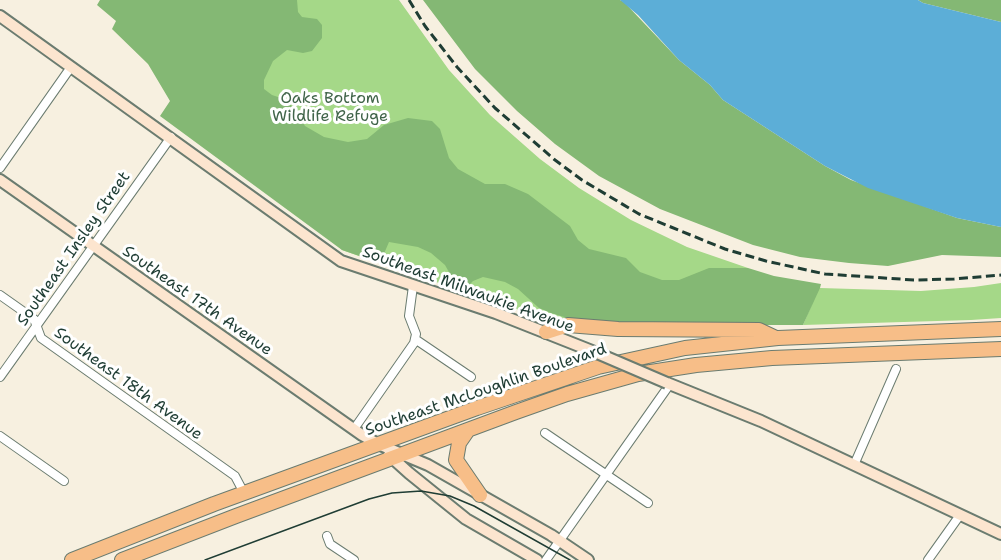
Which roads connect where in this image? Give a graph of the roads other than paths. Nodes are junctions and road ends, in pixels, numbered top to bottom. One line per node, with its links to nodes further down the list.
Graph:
1 (0, 16): 2 (main road, Southeast Milwaukie Avenue)
2 (71, 68): 3 (main road, Southeast Milwaukie Avenue); 4 (street)
3 (171, 137): 6 (street, Southeast Insley Street); 7 (main road, Southeast Milwaukie Avenue)
4 (0, 168)
5 (0, 180): 6 (main road, Southeast 17th Avenue)
6 (92, 246): 9 (street, Southeast Insley Street); 19 (main road, Southeast 17th Avenue)
7 (413, 286): 11 (main road, Southeast Milwaukie Avenue); 13 (street)
8 (0, 296): 9 (street, Southeast 18th Avenue)
9 (36, 326): 16 (street, Southeast Insley Street); 28 (street, Southeast 18th Avenue)
10 (1001, 329): 12 (highway, Southeast McLoughlin Boulevard)
11 (546, 332): 12 (highway); 18 (main road, Southeast Milwaukie Avenue, bridge)
12 (778, 338): 23 (highway, Southeast McLoughlin Boulevard)
13 (415, 339): 17 (street); 19 (street)
14 (1001, 349): 20 (highway, Southeast McLoughlin Boulevard)
15 (896, 369): 25 (street)
16 (0, 377)
17 (471, 377)
18 (669, 383): 25 (main road, Southeast Milwaukie Avenue); 26 (street)
19 (354, 429): 23 (main road, Southeast 17th Avenue)
20 (468, 430): 24 (highway, Southeast McLoughlin Boulevard); 29 (highway)
21 (546, 433): 26 (street)
22 (0, 436): 27 (street)
23 (378, 444): 24 (main road, Southeast 17th Avenue); 28 (highway, Southeast McLoughlin Boulevard)
24 (397, 456): 29 (main road, Southeast 17th Avenue); 36 (highway, Southeast McLoughlin Boulevard); 38 (main road, Southeast 17th Avenue)
25 (854, 465): 31 (main road, Southeast Milwaukie Avenue)
26 (606, 474): 30 (street); 34 (street)
27 (64, 481)
28 (244, 494): 35 (highway, Southeast McLoughlin Boulevard)
29 (480, 495): 34 (main road, Southeast 17th Avenue)
30 (648, 503)
31 (960, 514): 32 (main road, Southeast Milwaukie Avenue); 41 (street)
32 (1001, 534)
33 (327, 536): 37 (street)
34 (559, 541): 39 (street); 40 (main road, Southeast 17th Avenue)
35 (72, 560)
36 (122, 560)
37 (354, 560)
38 (537, 560)
39 (546, 560)
40 (588, 560)
41 (928, 560)

